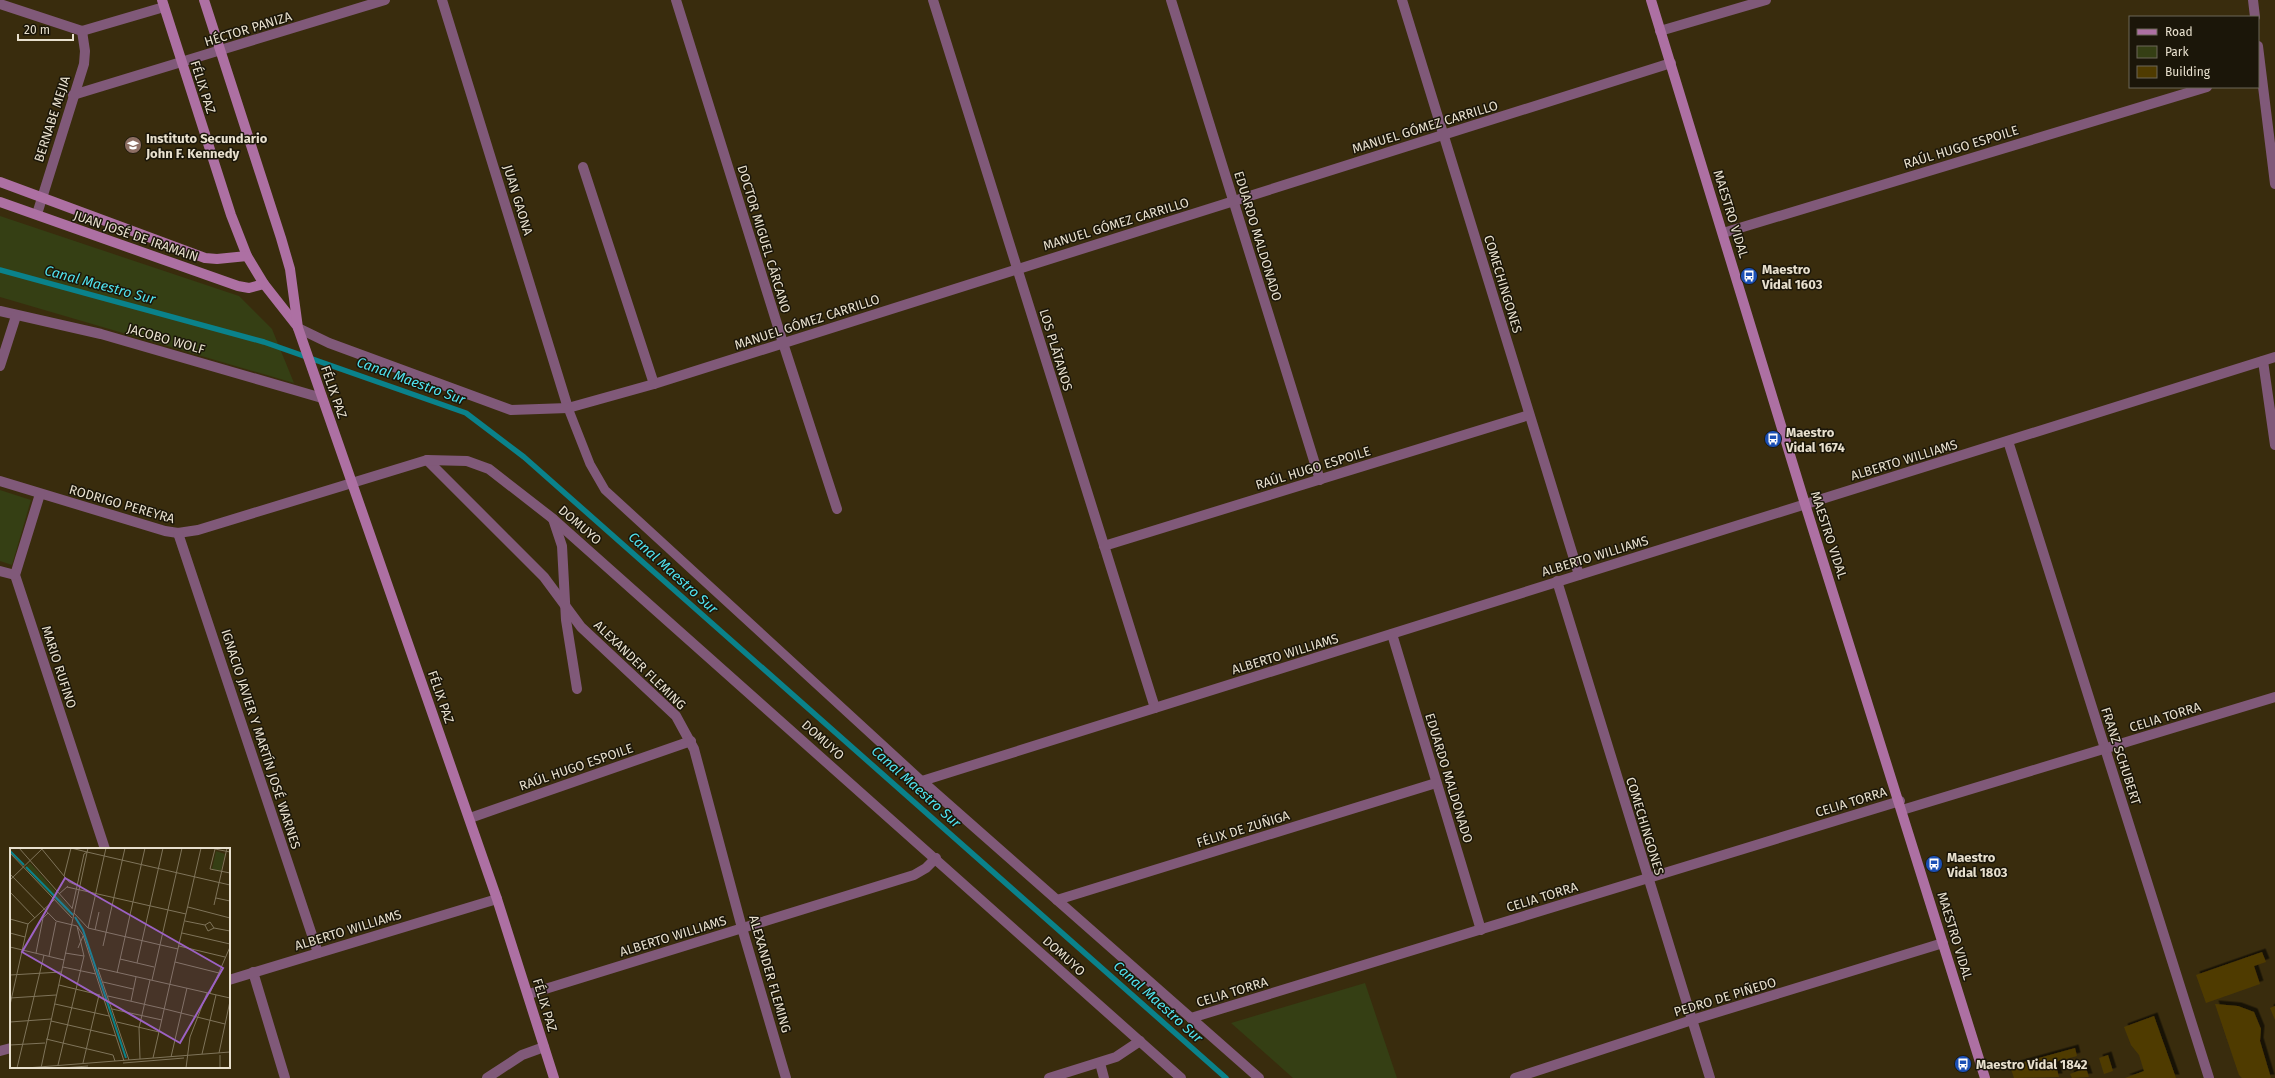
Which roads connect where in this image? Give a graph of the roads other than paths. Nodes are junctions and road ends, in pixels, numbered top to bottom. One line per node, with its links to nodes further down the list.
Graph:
1 (204, 0): 16 (main road, FÉLIX PAZ)
2 (385, 0): 16 (street, HÉCTOR PANIZA)
3 (442, 0): 43 (street, JUAN GAONA)
4 (676, 0): 37 (street, DOCTOR MIGUEL CÁRCANO)
5 (933, 0): 32 (street, LOS PLÁTANOS)
6 (1171, 0): 27 (street, EDUARDO MALDONADO)
7 (1402, 0): 22 (street, COMECHINGONES)
8 (1651, 0): 15 (main road, MAESTRO VIDAL)
9 (1766, 0): 15 (street)
10 (2253, 0): 13 (street)
11 (163, 3): 14 (street); 17 (main road, FÉLIX PAZ)
12 (0, 4): 14 (street)
13 (2255, 16)
14 (82, 31): 21 (street, BERNABE MEJIA)
15 (1660, 31): 18 (main road, MAESTRO VIDAL)
16 (219, 51): 17 (street, HÉCTOR PANIZA); 36 (main road, FÉLIX PAZ)
17 (182, 63): 21 (street, HÉCTOR PANIZA); 31 (main road, FÉLIX PAZ)
18 (1671, 64): 22 (street, MANUEL GÓMEZ CARRILLO); 30 (main road, MAESTRO VIDAL)
19 (2259, 71): 25 (street)
20 (2204, 88): 30 (street, RAÚL HUGO ESPOILE)
21 (73, 95): 26 (street, BERNABE MEJIA)
22 (1444, 135): 27 (street, MANUEL GÓMEZ CARRILLO); 44 (street, COMECHINGONES)
23 (583, 167): 41 (street)
24 (0, 182): 26 (main road, JUAN JOSÉ DE IRAMAIN)
25 (2275, 184)
26 (42, 196): 29 (street, BERNABE MEJIA); 31 (main road, JUAN JOSÉ DE IRAMAIN)
27 (1234, 201): 32 (street, MANUEL GÓMEZ CARRILLO); 49 (street, EDUARDO MALDONADO)
28 (0, 202): 29 (main road, JUAN JOSÉ DE IRAMAIN)
29 (37, 214): 33 (main road, JUAN JOSÉ DE IRAMAIN)
30 (1723, 233): 52 (main road, MAESTRO VIDAL)
31 (247, 256): 33 (main road, FÉLIX PAZ)
32 (1017, 269): 37 (street, MANUEL GÓMEZ CARRILLO); 56 (street, LOS PLÁTANOS)
33 (264, 284): 36 (main road, FÉLIX PAZ)
34 (0, 311): 35 (street, JACOBO WOLF)
35 (16, 316): 40 (street); 42 (street, JACOBO WOLF)
36 (298, 328): 42 (main road, FÉLIX PAZ); 43 (street, MANUEL GÓMEZ CARRILLO)
37 (783, 343): 41 (street, MANUEL GÓMEZ CARRILLO); 53 (street, DOCTOR MIGUEL CÁRCANO)
38 (2275, 357): 39 (street, ALBERTO WILLIAMS)
39 (2263, 361): 45 (street, ALBERTO WILLIAMS); 46 (street)
40 (0, 366)
41 (654, 384): 43 (street, MANUEL GÓMEZ CARRILLO)
42 (322, 398): 50 (main road, FÉLIX PAZ)
43 (568, 408): 68 (lane)
44 (1529, 415): 49 (street, RAÚL HUGO ESPOILE); 59 (street, COMECHINGONES)
45 (2008, 441): 52 (street, ALBERTO WILLIAMS); 67 (street, FRANZ SCHUBERT)
46 (2275, 445)
47 (427, 460): 50 (street, DOMUYO); 54 (street, DOMUYO); 61 (street, ALEXANDER FLEMING)
48 (0, 480): 51 (street, RODRIGO PEREYRA)
49 (1320, 480): 56 (street, RAÚL HUGO ESPOILE)
50 (353, 484): 55 (street, RODRIGO PEREYRA); 71 (main road, FÉLIX PAZ)
51 (40, 494): 55 (street, RODRIGO PEREYRA); 58 (street)
52 (1805, 504): 59 (street, ALBERTO WILLIAMS); 70 (main road, MAESTRO VIDAL)
53 (837, 509)
54 (552, 518): 61 (street); 73 (street, DOMUYO)
55 (178, 533): 80 (street, IGNACIO JAVIER Y MARTÍN JOSÉ WARNES)
56 (1104, 546): 65 (street, LOS PLÁTANOS)
57 (0, 571): 58 (street)
58 (15, 575): 72 (street, MARIO RUFINO)
59 (1579, 575): 60 (street, ALBERTO WILLIAMS)
60 (1557, 582): 62 (street, ALBERTO WILLIAMS); 74 (street, COMECHINGONES)
61 (565, 607): 63 (street); 66 (street, ALEXANDER FLEMING)
62 (1392, 634): 65 (street, ALBERTO WILLIAMS); 69 (street, EDUARDO MALDONADO)
63 (577, 689)
64 (2275, 697): 67 (street, CELIA TORRA)
65 (1155, 708): 68 (street, ALBERTO WILLIAMS)
66 (691, 741): 71 (street, RAÚL HUGO ESPOILE); 77 (street, ALEXANDER FLEMING)
67 (2106, 748): 70 (street, CELIA TORRA); 102 (street, FRANZ SCHUBERT)
68 (922, 781): 76 (street)
69 (1436, 783): 76 (street, FÉLIX DE ZUÑIGA); 78 (street, EDUARDO MALDONADO)
70 (1901, 805): 74 (street, CELIA TORRA); 79 (main road, MAESTRO VIDAL)
71 (470, 818): 75 (main road, FÉLIX PAZ)
72 (105, 848)
73 (936, 858): 77 (street, ALBERTO WILLIAMS); 86 (street, DOMUYO)
74 (1648, 878): 78 (street, CELIA TORRA); 85 (street, COMECHINGONES)
75 (498, 899): 80 (street, ALBERTO WILLIAMS); 83 (main road, FÉLIX PAZ)
76 (1057, 900): 84 (street)
77 (742, 928): 83 (street, ALBERTO WILLIAMS); 94 (street, ALEXANDER FLEMING)
78 (1481, 930): 84 (street, CELIA TORRA)
79 (1944, 943): 85 (street, PEDRO DE PIÑEDO); 101 (main road, MAESTRO VIDAL)
80 (318, 953): 81 (street, ALBERTO WILLIAMS)
81 (253, 972): 82 (street, ALBERTO WILLIAMS); 91 (street)
82 (230, 980)
83 (529, 994): 87 (main road, FÉLIX PAZ)
84 (1192, 1018): 98 (street)
85 (1692, 1020): 99 (street, PEDRO DE PIÑEDO); 100 (street, COMECHINGONES)
86 (1140, 1041): 90 (street); 97 (street, DOMUYO)
87 (544, 1047): 92 (street); 93 (main road, FÉLIX PAZ)
88 (10, 1048): 89 (street)
89 (0, 1051)
90 (1100, 1063): 95 (street); 96 (street)
91 (285, 1078)
92 (486, 1078)
93 (554, 1078)
94 (786, 1078)
95 (1049, 1078)
96 (1104, 1078)
97 (1181, 1078)
98 (1259, 1078)
99 (1515, 1078)
100 (1710, 1078)
101 (1985, 1078)
102 (2209, 1078)

